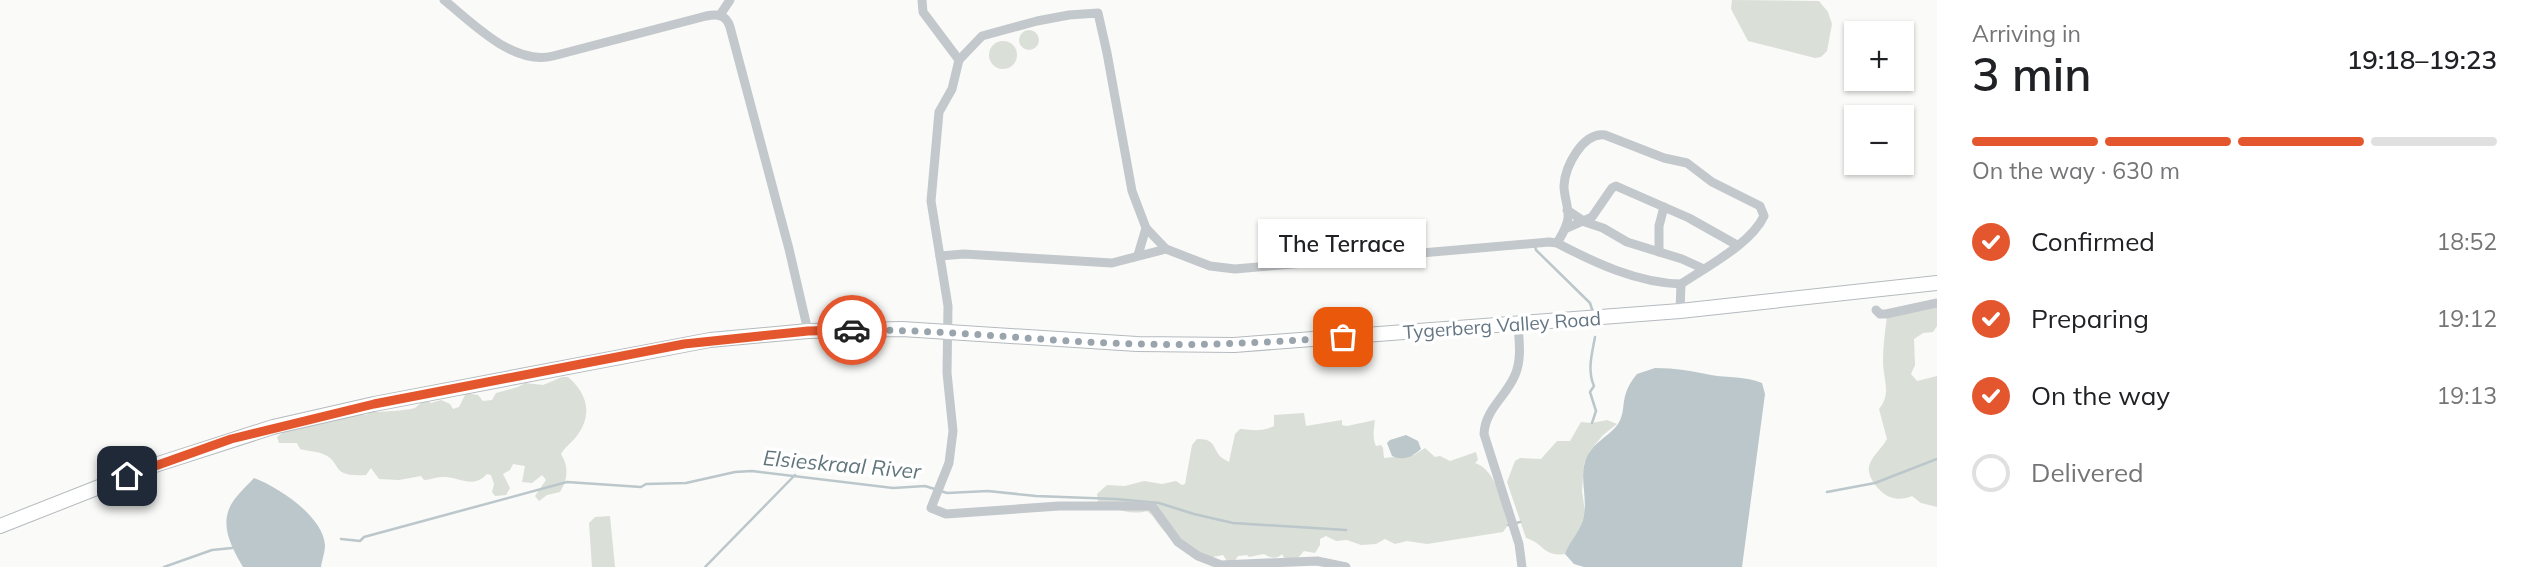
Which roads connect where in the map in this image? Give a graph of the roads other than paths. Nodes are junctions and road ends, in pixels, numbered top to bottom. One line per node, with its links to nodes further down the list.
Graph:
1 (444, 0): 4 (street)
2 (730, 0): 4 (street)
3 (922, 0): 5 (street)
4 (720, 15): 24 (street)
5 (959, 60): 9 (street); 16 (street)
6 (1664, 207): 8 (street); 12 (street); 14 (street)
7 (1567, 210): 8 (street); 10 (street); 12 (street)
8 (1585, 222): 10 (street); 14 (street)
9 (1146, 228): 13 (street); 15 (street)
10 (1565, 229): 11 (street)
11 (1557, 243): 13 (street); 19 (street)
12 (1737, 246): 17 (street)
13 (1166, 249): 15 (street)
14 (1658, 252): 17 (street)
15 (1138, 255): 16 (street)
16 (940, 256): 25 (street)
17 (1704, 269): 19 (street)
18 (1937, 283): 22 (main road, Tygerberg Valley Road)
19 (1681, 284): 22 (street)
20 (1937, 303): 21 (street)
21 (1876, 310)
22 (1680, 312): 23 (main road, Tygerberg Valley Road)
23 (1518, 324): 25 (main road, Tygerberg Valley Road); 28 (street)
24 (808, 331): 25 (main road, Tygerberg Valley Road); 26 (main road, Tygerberg Valley Road)
25 (947, 331): 27 (street)
26 (0, 526)
27 (1346, 567)
28 (1522, 567)

